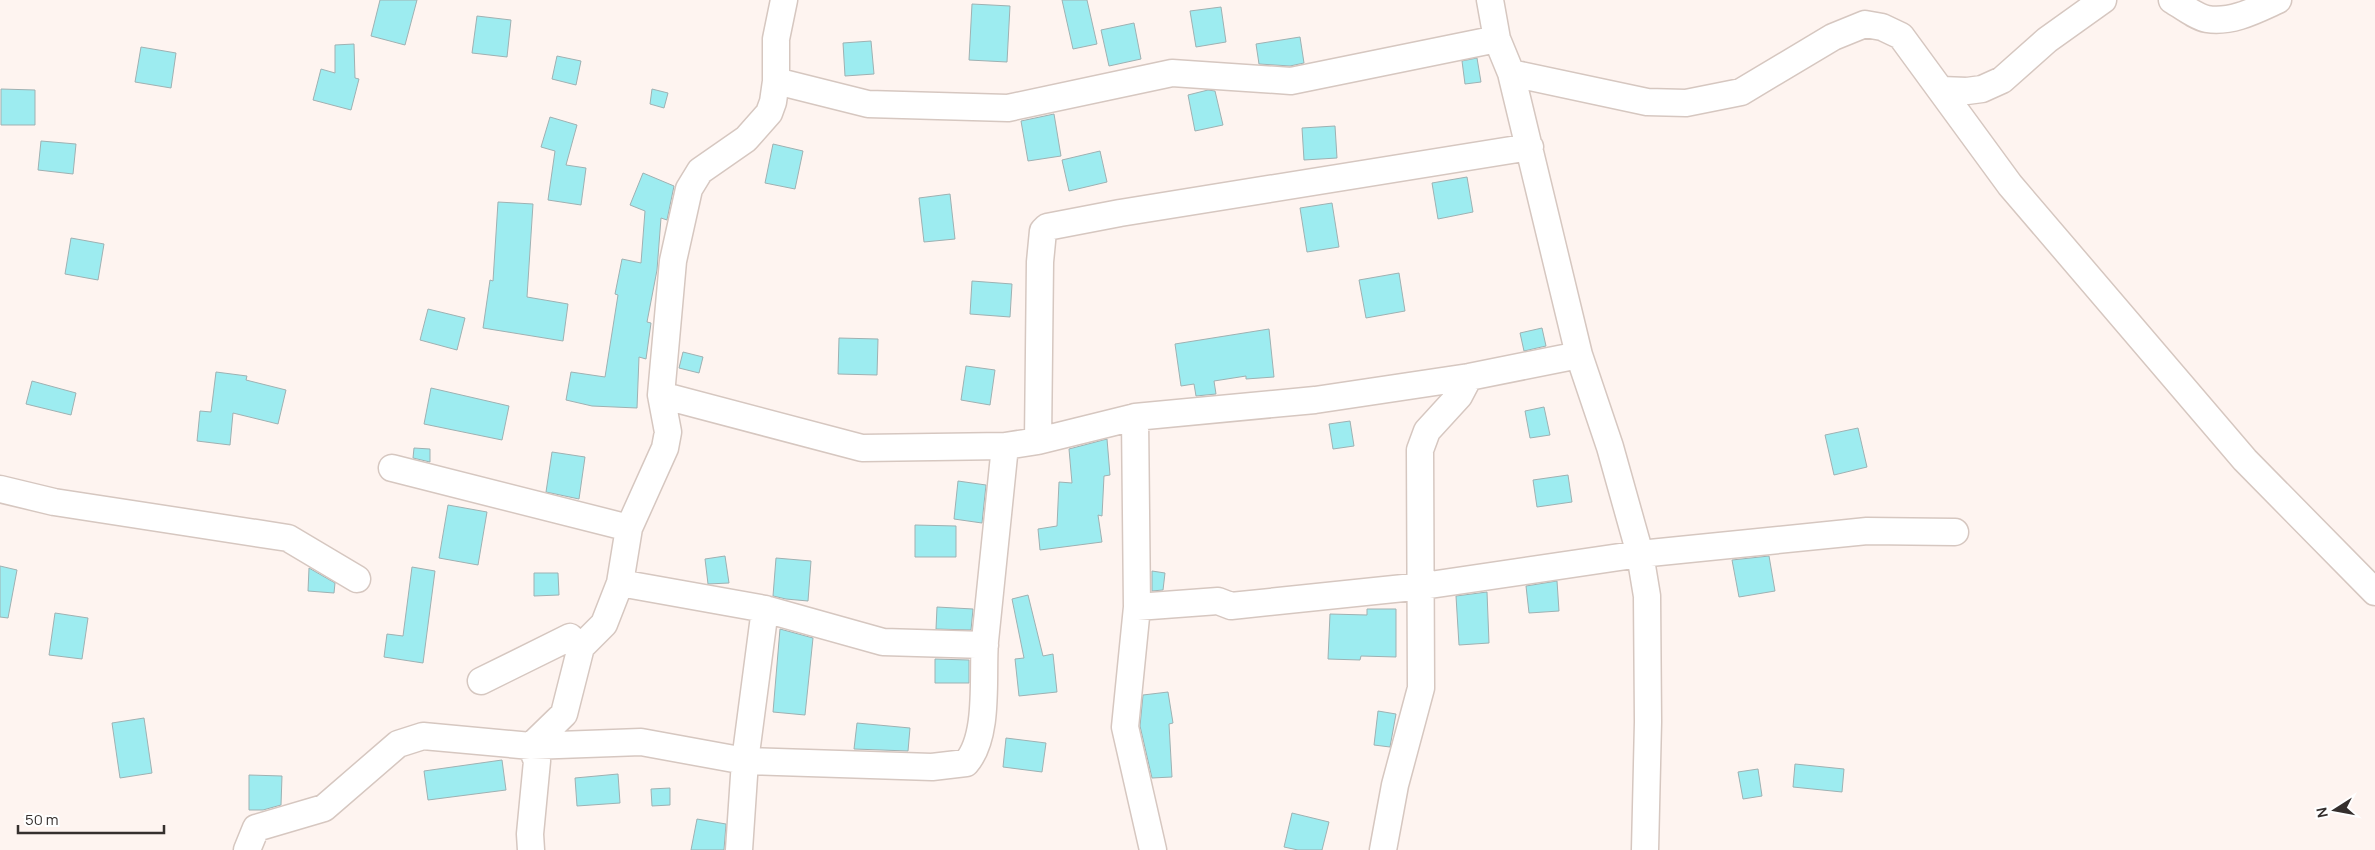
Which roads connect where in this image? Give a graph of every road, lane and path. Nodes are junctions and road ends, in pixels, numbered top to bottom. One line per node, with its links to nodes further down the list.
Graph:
1 (784, 0): 8 (street)
2 (1490, 0): 6 (street)
3 (2103, 0): 9 (street)
4 (2172, 0): 5 (street)
5 (2278, 0)
6 (1497, 39): 7 (street); 8 (street)
7 (1511, 73): 9 (street); 10 (street)
8 (776, 80): 13 (street)
9 (1941, 90): 25 (street)
10 (1530, 147): 11 (street); 15 (street)
11 (1579, 355): 12 (street); 21 (street)
12 (1469, 377): 14 (street); 24 (street)
13 (661, 395): 16 (street); 19 (street)
14 (1135, 417): 15 (street); 26 (street)
15 (1038, 441): 16 (street)
16 (1005, 446): 28 (street)
17 (392, 468): 19 (street)
18 (0, 489): 22 (street)
19 (629, 528): 23 (street)
20 (1955, 532): 21 (street)
21 (1640, 554): 24 (street); 38 (street)
22 (357, 579)
23 (620, 583): 27 (street); 29 (street)
24 (1422, 586): 26 (street); 37 (street)
25 (2375, 592)
26 (1137, 607): 36 (street)
27 (765, 609): 28 (street); 32 (street)
28 (985, 645): 32 (street)
29 (581, 647): 30 (street); 31 (street)
30 (481, 681)
31 (531, 746): 32 (street); 33 (street); 34 (street)
32 (745, 761): 35 (street)
33 (247, 850)
34 (531, 850)
35 (739, 850)
36 (1153, 850)
37 (1383, 850)
38 (1645, 850)

